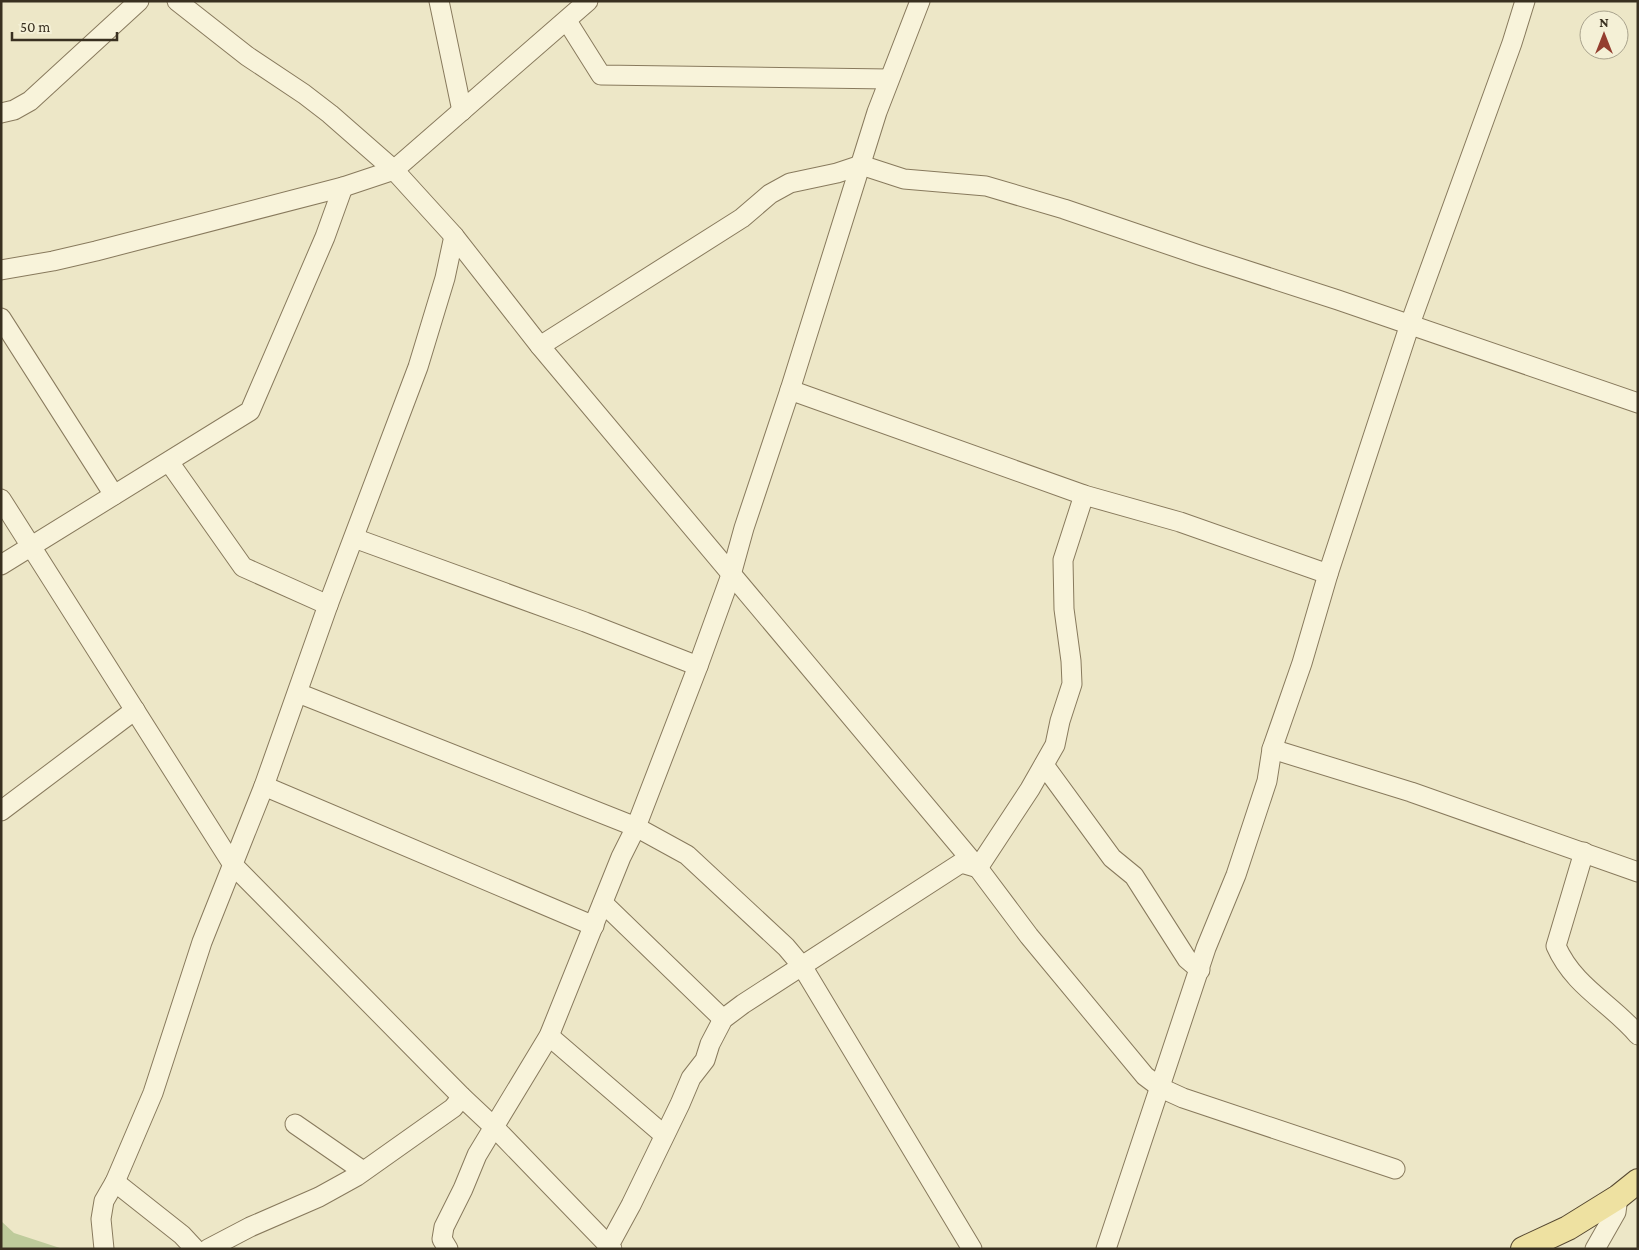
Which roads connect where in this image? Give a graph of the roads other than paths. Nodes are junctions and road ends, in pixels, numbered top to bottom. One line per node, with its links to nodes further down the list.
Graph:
1 (138, 1): 10 (street)
2 (176, 1): 12 (street)
3 (439, 1): 9 (street)
4 (588, 1): 7 (street)
5 (920, 1): 8 (street)
6 (1525, 1): 17 (street)
7 (568, 21): 8 (street); 9 (street)
8 (889, 79): 11 (street)
9 (462, 111): 12 (street)
10 (1, 113)
11 (861, 165): 17 (street); 18 (street); 19 (street)
12 (394, 170): 13 (street); 14 (street)
13 (343, 187): 15 (street); 21 (street)
14 (454, 236): 18 (street); 25 (street)
15 (1, 270)
16 (1, 318): 22 (street)
17 (1410, 324): 20 (street); 28 (street)
18 (540, 346): 29 (street)
19 (790, 390): 23 (street); 29 (street)
20 (1638, 403)
21 (169, 462): 22 (street); 30 (street)
22 (114, 495): 26 (street)
23 (1084, 495): 28 (street); 35 (street)
24 (1, 499): 26 (street)
25 (354, 538): 30 (street); 31 (street)
26 (31, 546): 27 (street); 33 (street)
27 (1, 565)
28 (1328, 574): 34 (street)
29 (731, 575): 31 (street); 41 (street)
30 (328, 605): 32 (street)
31 (698, 666): 38 (street)
32 (298, 693): 36 (street); 38 (street)
33 (135, 710): 37 (street); 40 (street)
34 (1272, 749): 39 (street); 46 (street)
35 (1044, 765): 41 (street); 46 (street)
36 (264, 786): 40 (street); 44 (street)
37 (1, 811)
38 (636, 827): 43 (street); 45 (street)
39 (1584, 852): 42 (street); 48 (street)
40 (233, 865): 51 (street); 58 (street)
41 (978, 868): 45 (street); 50 (street)
42 (1638, 872)
43 (603, 903): 44 (street); 47 (street)
44 (594, 926): 49 (street)
45 (802, 966): 47 (street); 65 (street)
46 (1200, 970): 50 (street)
47 (724, 1019): 54 (street)
48 (1638, 1035)
49 (549, 1036): 53 (street); 54 (street)
50 (1161, 1088): 55 (street); 66 (street)
51 (462, 1097): 53 (street); 56 (street)
52 (295, 1124): 56 (street)
53 (494, 1128): 60 (street); 64 (street)
54 (664, 1134): 60 (street)
55 (1395, 1169)
56 (364, 1171): 63 (street)
57 (1638, 1181): 59 (main road)
58 (115, 1182): 61 (street); 62 (street)
59 (1618, 1197): 67 (main road); 68 (street)
60 (610, 1248)
61 (104, 1249)
62 (196, 1249)
63 (208, 1249)
64 (448, 1249)
65 (972, 1249)
66 (1106, 1249)
67 (1523, 1249)
68 (1595, 1249)

